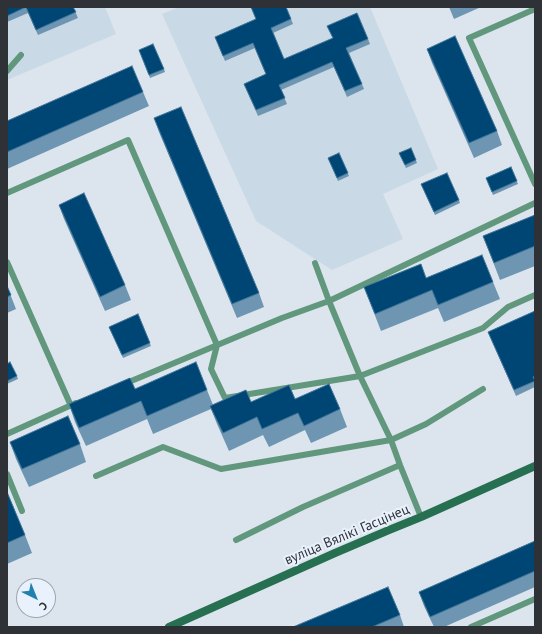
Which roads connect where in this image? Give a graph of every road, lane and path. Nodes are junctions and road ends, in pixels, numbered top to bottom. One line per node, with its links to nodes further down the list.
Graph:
1 (535, 9): 4 (lane)
2 (21, 55): 3 (lane)
3 (7, 71)
4 (535, 184)
5 (7, 193): 11 (lane)
6 (535, 203): 10 (lane)
7 (7, 262): 16 (lane)
8 (315, 263): 10 (lane)
9 (535, 296): 12 (lane)
10 (329, 301): 11 (lane); 12 (lane)
11 (216, 345): 12 (lane); 13 (lane)
12 (360, 376): 18 (lane)
13 (114, 388)
14 (483, 389): 18 (lane)
15 (85, 400): 16 (lane)
16 (71, 406): 17 (lane)
17 (7, 434)
18 (391, 440): 19 (lane); 22 (lane)
19 (400, 465): 24 (lane); 25 (lane)
20 (535, 466): 24 (main road, вуліца Вялікі Гасцінец)
21 (7, 474): 23 (lane)
22 (96, 476)
23 (22, 511)
24 (421, 517): 27 (main road, вуліца Вялікі Гасцінец)
25 (236, 540)
26 (535, 599): 28 (lane)
27 (169, 627)
28 (471, 627)

